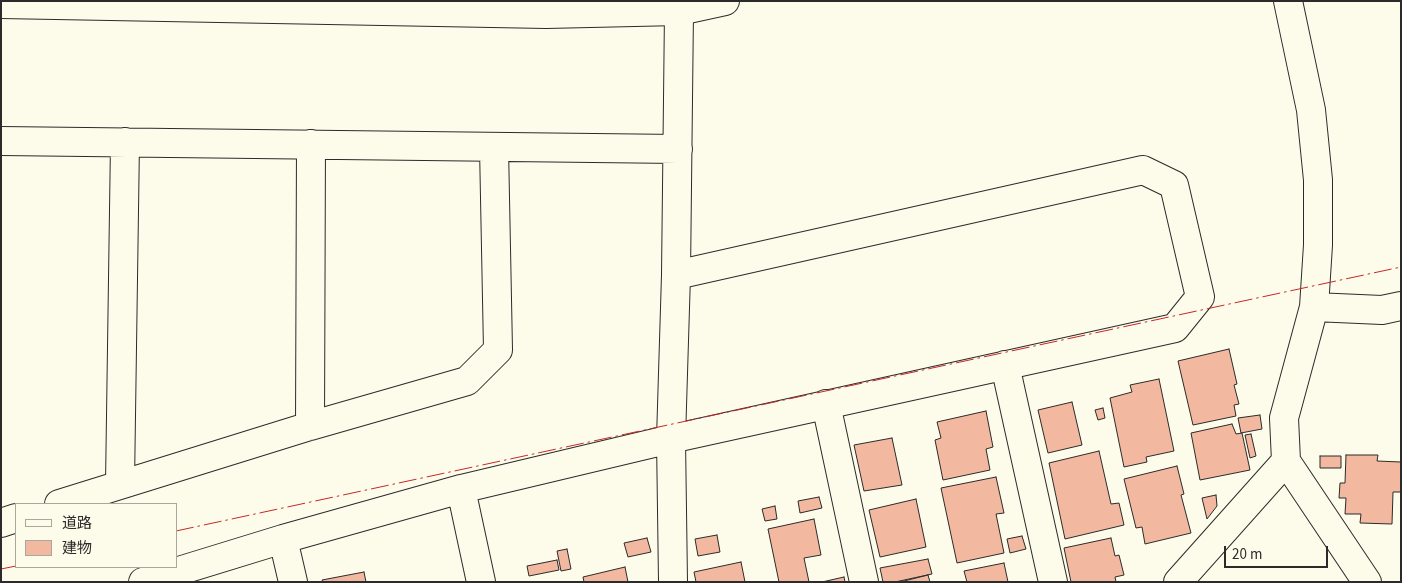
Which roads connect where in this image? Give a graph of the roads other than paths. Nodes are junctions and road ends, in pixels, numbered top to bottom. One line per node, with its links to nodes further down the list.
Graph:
1 (725, 1): 4 (street)
2 (1288, 1): 11 (street)
3 (1, 4): 4 (street)
4 (679, 11): 9 (street)
5 (1, 141): 6 (street)
6 (125, 142): 7 (street); 18 (street)
7 (311, 144): 8 (street); 15 (street)
8 (494, 147): 9 (street); 15 (street)
9 (678, 150): 10 (street)
10 (676, 275): 13 (street); 16 (street)
11 (1314, 306): 12 (street); 17 (street)
12 (1401, 306)
13 (1005, 365): 14 (street); 29 (street)
14 (826, 404): 16 (street); 28 (street)
15 (310, 426): 18 (street)
16 (671, 439): 19 (street); 27 (street)
17 (1286, 461): 30 (street); 31 (street)
18 (120, 484): 20 (street)
19 (461, 489): 23 (street); 26 (street)
20 (62, 503)
21 (15, 518): 22 (street)
22 (1, 523)
23 (283, 539): 24 (street); 25 (street)
24 (143, 582)
25 (292, 582)
26 (481, 582)
27 (673, 582)
28 (864, 582)
29 (1053, 582)
30 (1178, 582)
31 (1367, 582)

